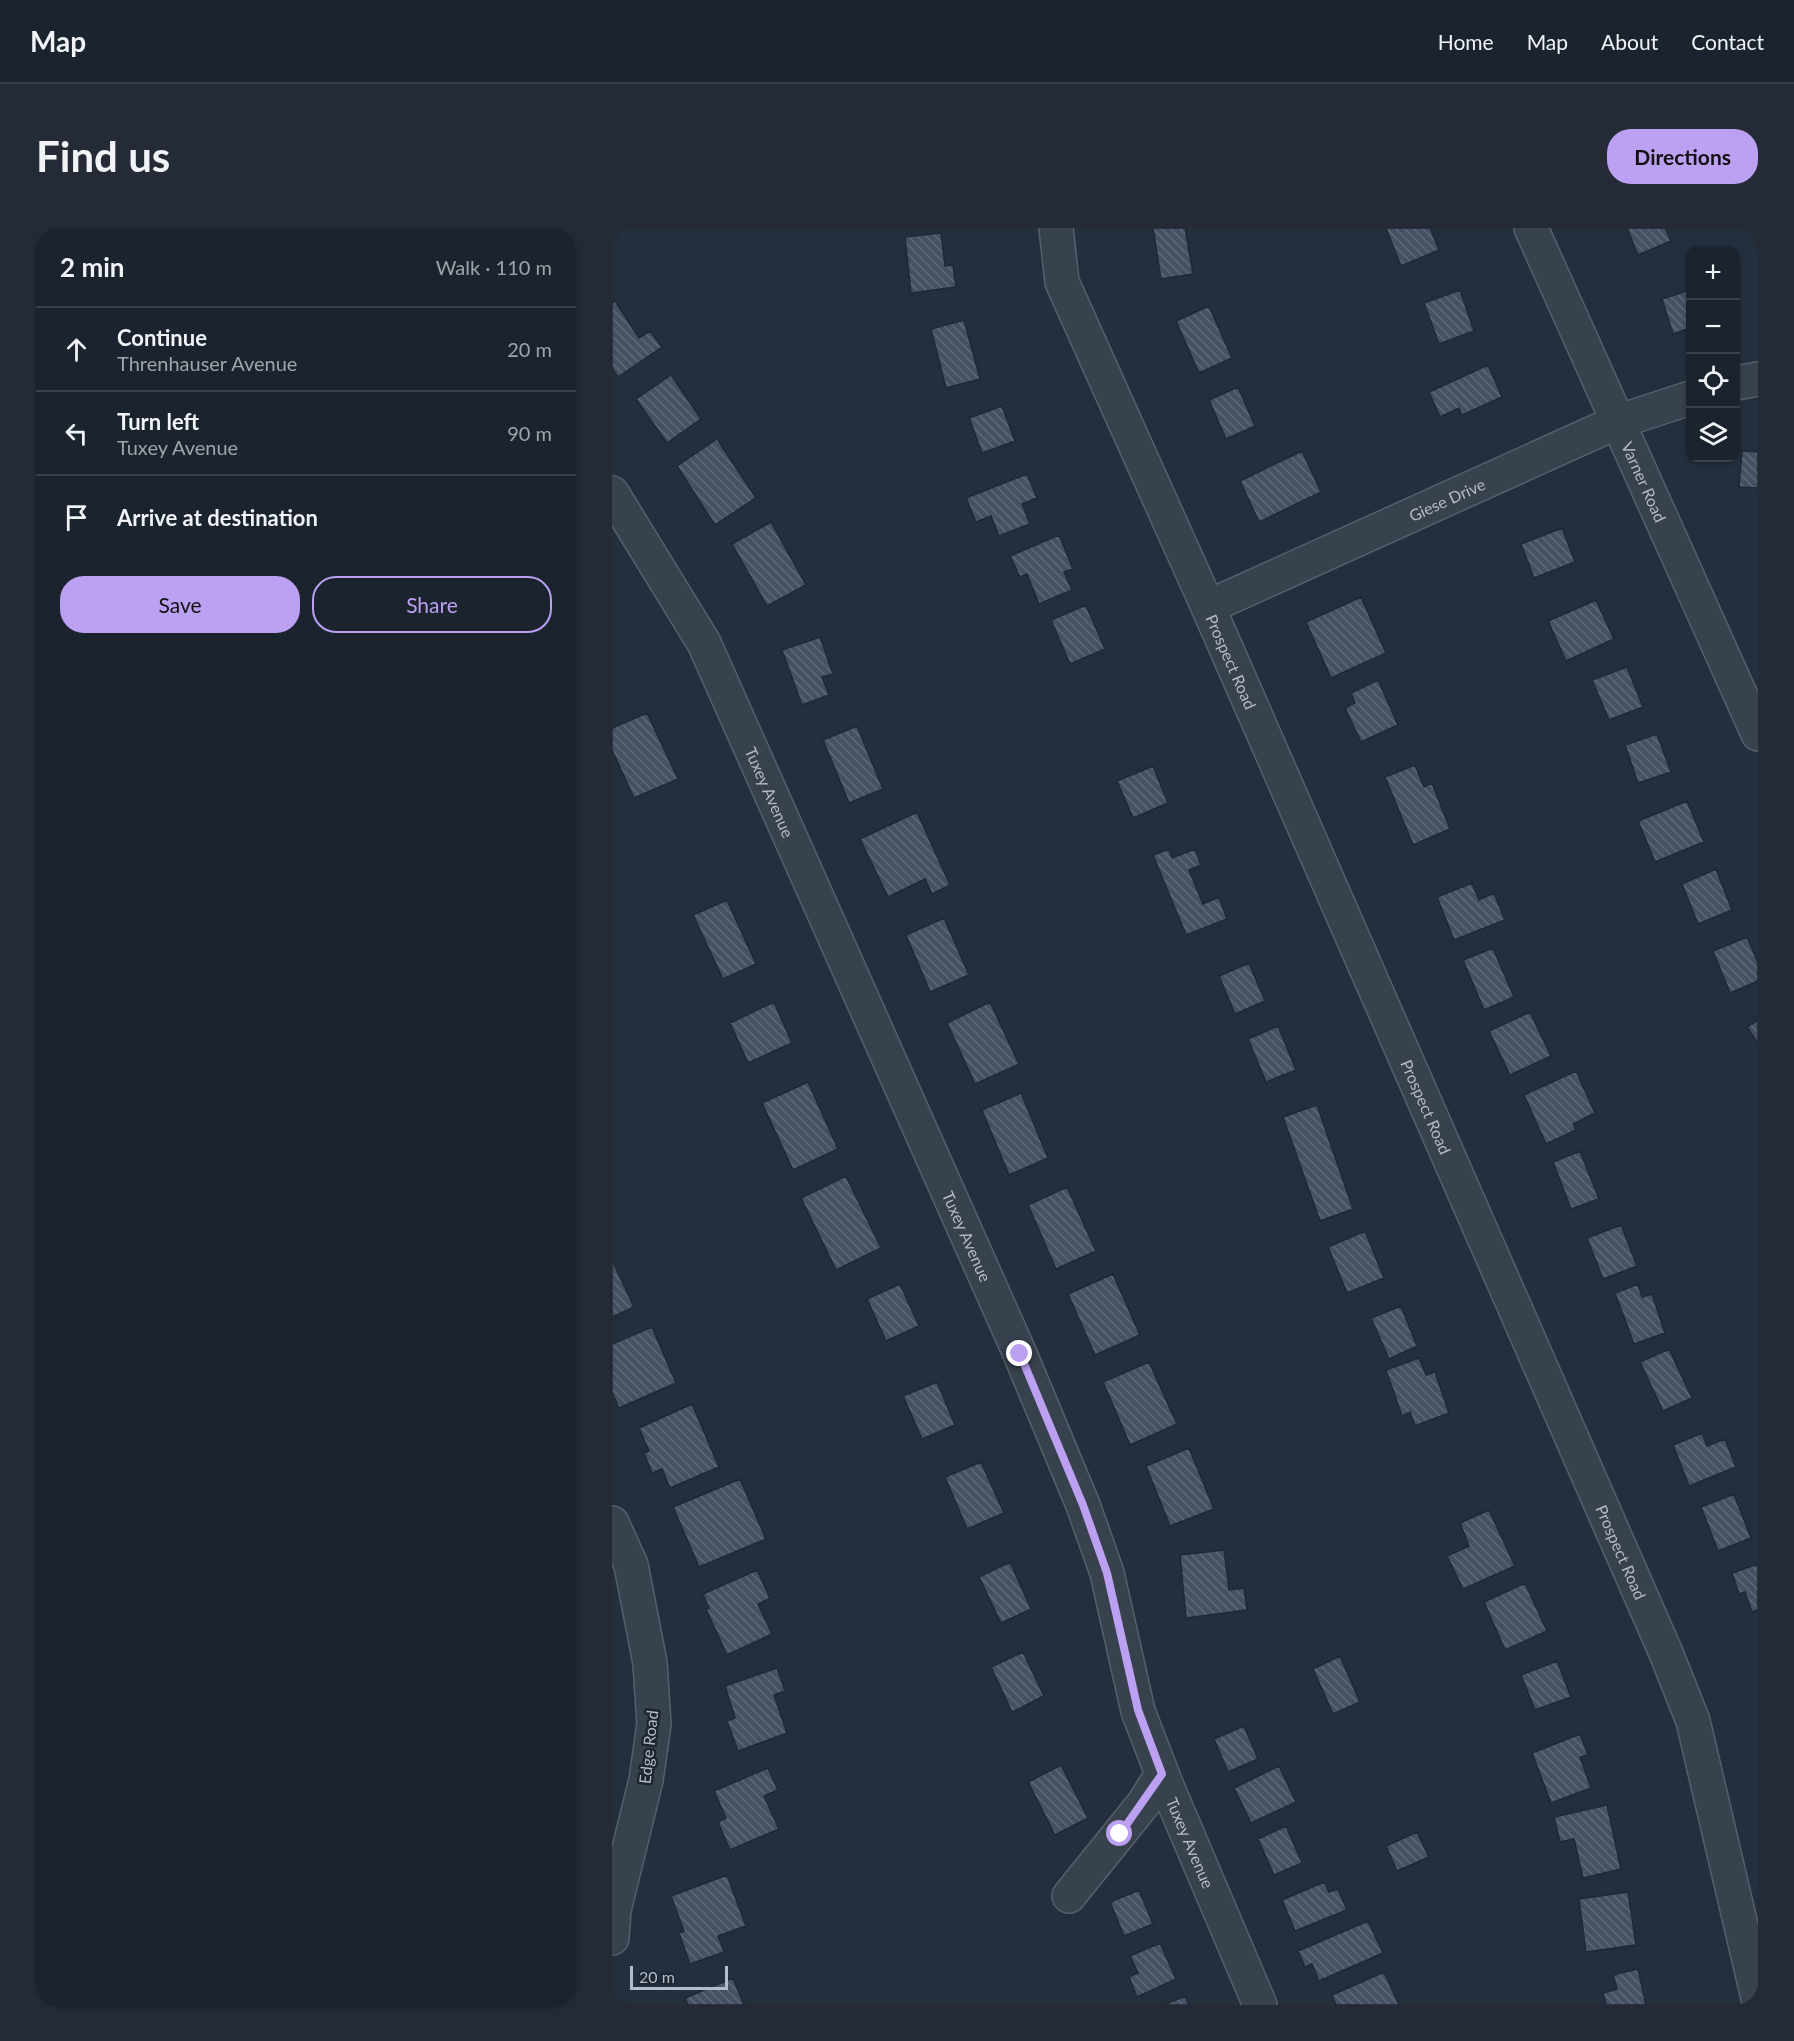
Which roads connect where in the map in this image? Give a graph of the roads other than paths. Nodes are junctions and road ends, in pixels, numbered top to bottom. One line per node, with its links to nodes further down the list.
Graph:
1 (1056, 228): 8 (street, Prospect Road)
2 (1531, 228): 6 (street, Varner Road)
3 (1758, 379): 4 (street)
4 (1740, 382)
5 (1686, 399): 6 (street, Giese Drive)
6 (1617, 422): 8 (street, Giese Drive); 9 (street, Varner Road)
7 (612, 494): 11 (street, Tuxey Avenue)
8 (1208, 607): 14 (street, Prospect Road)
9 (1758, 734)
10 (612, 1523): 13 (street, Edge Road)
11 (1162, 1774): 12 (street); 15 (street, Tuxey Avenue)
12 (1069, 1896)
13 (612, 1938)
14 (1758, 1998)
15 (1260, 2005)

